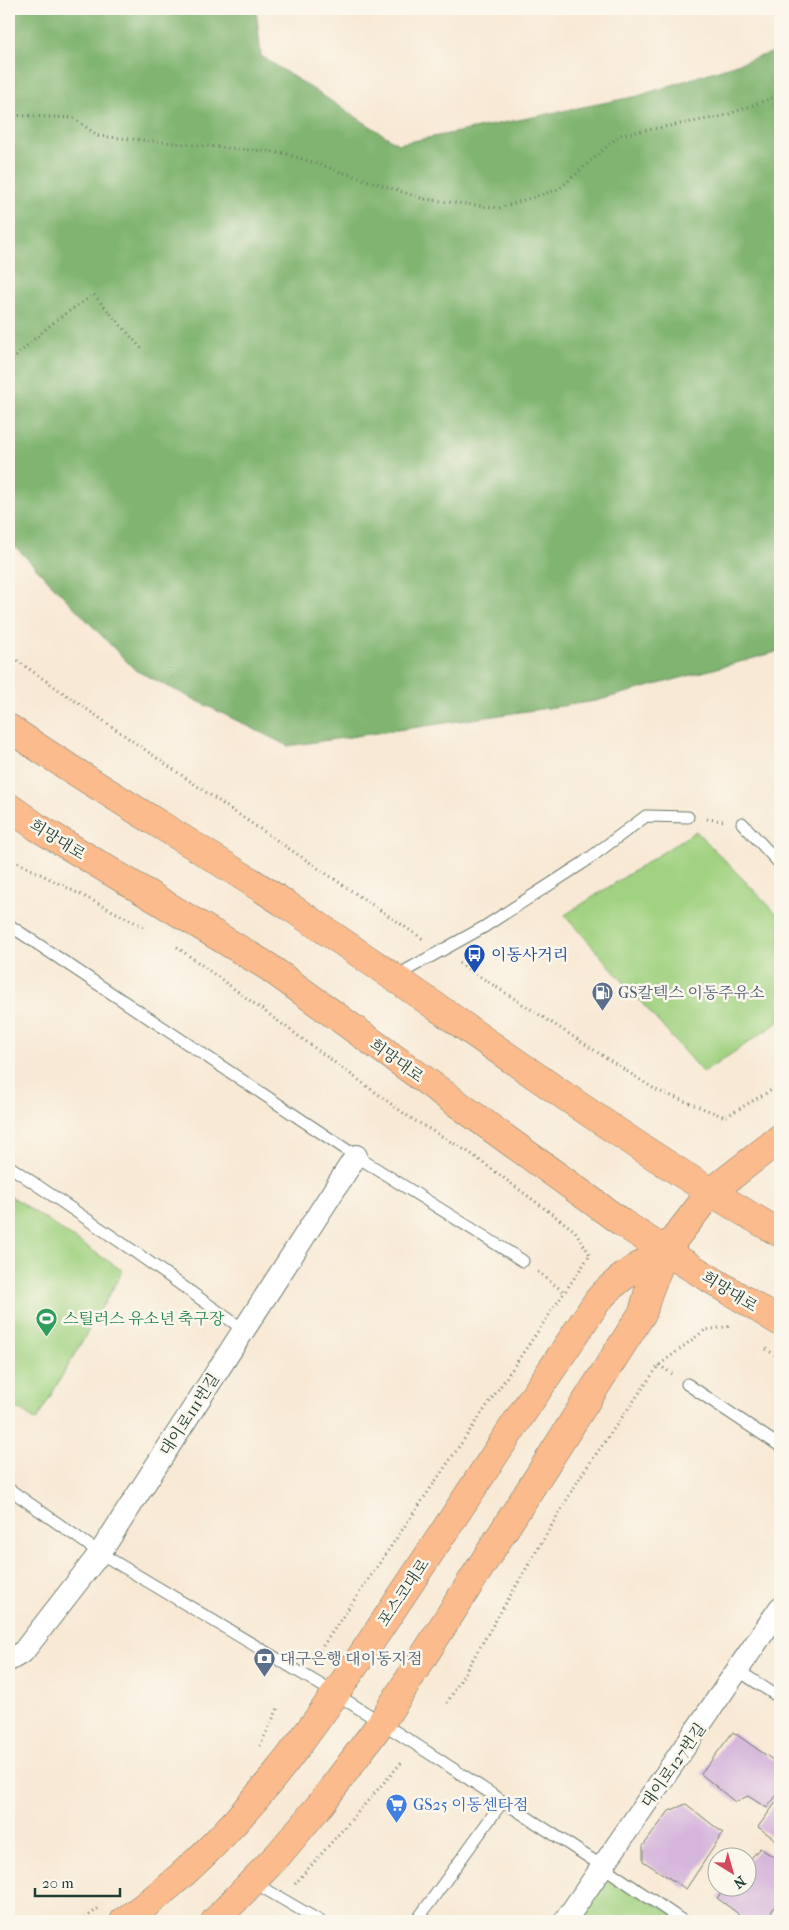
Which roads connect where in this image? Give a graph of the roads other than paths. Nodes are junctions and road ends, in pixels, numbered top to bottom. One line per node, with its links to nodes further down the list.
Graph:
1 (9, 728): 7 (main road)
2 (9, 807): 13 (main road, 희망대로)
3 (688, 817): 7 (lane)
4 (742, 823): 5 (lane)
5 (780, 864)
6 (9, 925): 9 (lane)
7 (393, 978): 11 (main road)
8 (780, 1138): 11 (main road, 포스코대로)
9 (356, 1156): 14 (lane); 16 (street, 대이로111번길)
10 (9, 1166): 16 (lane)
11 (710, 1193): 12 (main road); 13 (main road, 포스코대로)
12 (780, 1233)
13 (665, 1252): 15 (main road, 희망대로); 24 (main road, 포스코대로); 26 (main road, 포스코대로)
14 (523, 1261)
15 (780, 1322)
16 (244, 1330): 20 (street, 대이로111번길)
17 (686, 1384): 18 (lane)
18 (780, 1446)
19 (9, 1489): 20 (lane)
20 (100, 1552): 22 (street, 대이로111번길); 24 (lane)
21 (780, 1608): 23 (street, 대이로127번길)
22 (9, 1660)
23 (739, 1671): 25 (lane); 28 (street, 대이로127번길)
24 (336, 1694): 26 (lane); 30 (main road, 포스코대로)
25 (780, 1698)
26 (381, 1724): 27 (lane); 29 (main road, 포스코대로)
27 (503, 1802): 28 (lane); 33 (lane)
28 (602, 1866): 34 (street, 대이로127번길); 35 (lane)
29 (253, 1882): 31 (main road, 포스코대로); 32 (lane)
30 (115, 1912)
31 (215, 1921)
32 (320, 1921)
33 (427, 1921)
34 (565, 1921)
35 (683, 1921)

